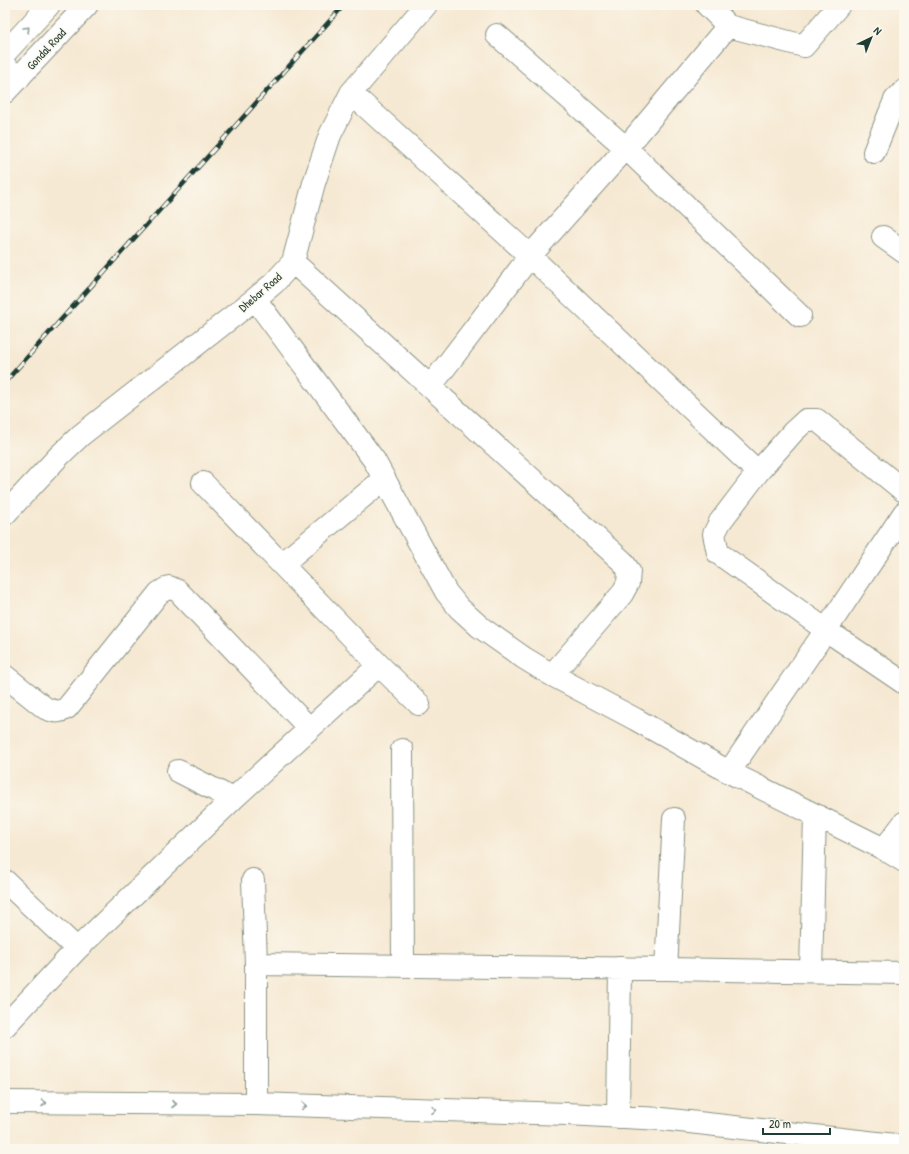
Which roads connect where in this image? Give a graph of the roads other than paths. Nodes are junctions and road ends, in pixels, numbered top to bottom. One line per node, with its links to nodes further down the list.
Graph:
1 (49, 5): 8 (street, one-way to 1)
2 (88, 5): 9 (street, Gondal Road)
3 (426, 5): 11 (street, Dhebar Road)
4 (706, 5): 6 (street)
5 (839, 5): 6 (street)
6 (728, 26): 12 (street)
7 (497, 35): 12 (street)
8 (5, 53)
9 (10, 79)
10 (904, 91): 13 (street)
11 (351, 93): 16 (street); 17 (street, Dhebar Road)
12 (626, 148): 16 (street); 19 (street)
13 (874, 152)
14 (883, 237): 15 (street)
15 (904, 252)
16 (530, 256): 20 (street); 21 (street)
17 (293, 262): 18 (street, Dhebar Road); 20 (street)
18 (255, 299): 22 (street); 26 (street, Dhebar Road)
19 (800, 316)
20 (430, 387): 30 (street)
21 (758, 472): 24 (street); 28 (street)
22 (384, 479): 27 (street); 30 (street)
23 (202, 483): 27 (street)
24 (904, 491)
25 (904, 513): 28 (street)
26 (5, 514)
27 (282, 564): 29 (street)
28 (826, 630): 32 (street); 37 (street)
29 (379, 665): 33 (street); 34 (street)
30 (552, 675): 37 (street)
31 (5, 676): 34 (street)
32 (904, 683)
33 (419, 704)
34 (309, 728): 38 (street)
35 (402, 750): 48 (street)
36 (178, 771): 38 (street)
37 (729, 772): 39 (street)
38 (232, 799): 46 (street)
39 (815, 815): 42 (street); 51 (street)
40 (674, 819): 50 (street)
41 (904, 823): 42 (street)
42 (884, 849): 43 (street)
43 (904, 861)
44 (252, 880): 47 (street)
45 (5, 881): 46 (street)
46 (77, 949): 53 (street)
47 (256, 964): 48 (street); 55 (street)
48 (403, 966): 49 (street)
49 (620, 968): 50 (street); 56 (street)
50 (666, 969): 51 (street)
51 (811, 971): 52 (street)
52 (904, 972)
53 (5, 1026)
54 (5, 1102): 55 (street, one-way to 55)
55 (256, 1104): 56 (street, one-way to 56)
56 (618, 1117): 57 (street)
57 (904, 1146)

